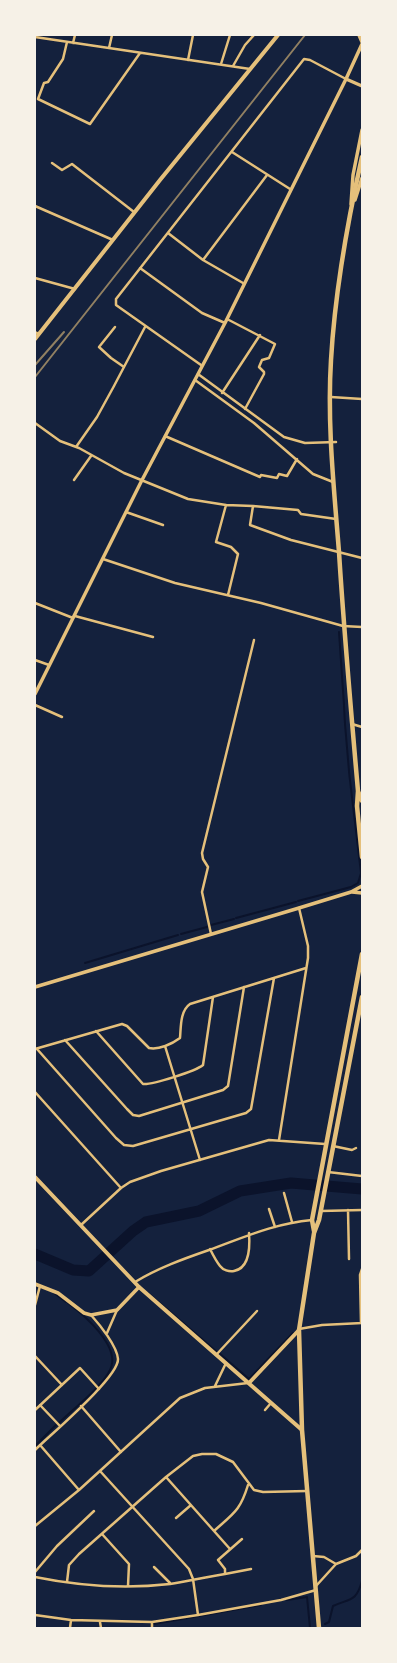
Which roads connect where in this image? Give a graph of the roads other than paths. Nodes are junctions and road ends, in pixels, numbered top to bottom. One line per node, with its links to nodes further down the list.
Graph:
1 (75, 35): 10 (street)
2 (112, 35): 12 (street)
3 (192, 35): 14 (street)
4 (230, 35): 15 (street)
5 (254, 35): 16 (street)
6 (278, 35): 17 (main road)
7 (359, 35): 11 (street)
8 (35, 37): 9 (street)
9 (67, 42): 10 (street); 13 (street)
10 (73, 43): 12 (street)
11 (362, 43): 18 (street)
12 (109, 48): 13 (street)
13 (140, 53): 14 (street)
14 (188, 60): 15 (street)
15 (221, 64): 16 (street)
16 (233, 66): 17 (street)
17 (251, 69): 29 (main road)
18 (346, 80): 19 (street); 21 (street); 26 (street)
19 (362, 86)
20 (362, 130): 28 (street)
21 (232, 152): 24 (street); 30 (street)
22 (362, 157): 28 (highway)
23 (52, 163): 29 (street)
24 (267, 175): 26 (street); 32 (street)
25 (362, 178): 28 (street)
26 (290, 189): 35 (street)
27 (35, 206): 31 (street)
28 (350, 209): 48 (highway)
29 (134, 212): 31 (main road)
30 (168, 233): 32 (street); 33 (street)
31 (113, 240): 36 (main road)
32 (203, 260): 35 (street)
33 (140, 268): 37 (street); 39 (street)
34 (35, 278): 36 (street)
35 (243, 283): 37 (street)
36 (75, 289): 40 (main road)
37 (226, 321): 41 (street); 43 (street)
38 (115, 327): 44 (street)
39 (145, 327): 43 (street); 44 (street)
40 (37, 333): 42 (main road)
41 (260, 335): 47 (street); 50 (street)
42 (35, 339)
43 (201, 365): 45 (street)
44 (124, 367): 54 (street)
45 (198, 374): 46 (street); 47 (street)
46 (194, 380): 52 (street); 56 (street)
47 (222, 393): 50 (street)
48 (330, 397): 49 (street); 53 (highway)
49 (362, 399)
50 (245, 409): 53 (street)
51 (35, 423): 54 (street)
52 (165, 436): 56 (street); 58 (street)
53 (334, 442): 59 (highway)
54 (76, 447): 55 (street)
55 (91, 456): 57 (street); 58 (street)
56 (297, 459): 59 (street)
57 (74, 480)
58 (142, 480): 60 (street); 62 (street)
59 (333, 482): 63 (highway)
60 (226, 505): 61 (street); 68 (street)
61 (253, 506): 63 (street); 65 (street)
62 (126, 512): 64 (street); 67 (street)
63 (336, 519): 65 (highway)
64 (163, 525)
65 (339, 553): 66 (street); 71 (highway)
66 (362, 558)
67 (103, 559): 68 (street); 70 (street)
68 (228, 595): 71 (street)
69 (35, 603): 70 (street)
70 (74, 617): 73 (street); 76 (street)
71 (343, 626): 72 (street); 80 (highway)
72 (362, 627)
73 (153, 637)
74 (254, 640): 89 (street)
75 (35, 660): 76 (street)
76 (50, 665): 77 (street)
77 (35, 694)
78 (35, 705): 79 (street)
79 (62, 717)
80 (352, 724): 81 (street); 82 (highway)
81 (362, 727)
82 (358, 791): 83 (highway); 84 (highway)
83 (362, 801)
84 (362, 857)
85 (362, 886): 86 (street)
86 (351, 892): 87 (street); 88 (street)
87 (362, 893)
88 (299, 908): 89 (street); 91 (street)
89 (212, 933): 93 (street)
90 (362, 954): 106 (highway)
91 (306, 968): 92 (street); 105 (street)
92 (274, 978): 94 (street); 104 (street)
93 (35, 987)
94 (244, 987): 95 (street); 103 (street)
95 (214, 997): 99 (street); 101 (street)
96 (362, 997): 107 (highway)
97 (96, 1031): 98 (street); 99 (street); 101 (street)
98 (65, 1040): 100 (street); 103 (street)
99 (165, 1046): 101 (street)
100 (36, 1049): 104 (street)
101 (174, 1077): 103 (street)
102 (35, 1092): 113 (street)
103 (182, 1103): 104 (street)
104 (190, 1128): 109 (street)
105 (279, 1140): 106 (street); 109 (street)
106 (325, 1144): 119 (highway)
107 (332, 1146): 108 (street); 110 (highway)
108 (356, 1148)
109 (200, 1160): 113 (street)
110 (328, 1172): 111 (street); 118 (highway)
111 (362, 1176)
112 (35, 1178): 121 (main road)
113 (121, 1188): 121 (street)
114 (284, 1194): 120 (street)
115 (269, 1209): 122 (street)
116 (348, 1210): 117 (street); 118 (street); 126 (street)
117 (362, 1210)
118 (321, 1211): 123 (highway)
119 (312, 1220): 120 (street); 123 (highway)
120 (292, 1222): 122 (street)
121 (81, 1225): 128 (main road)
122 (275, 1227): 124 (street)
123 (314, 1233): 137 (highway)
124 (249, 1234): 125 (street); 125 (street)
125 (210, 1250): 128 (street)
126 (350, 1259)
127 (362, 1269): 136 (street)
128 (135, 1282): 131 (main road)
129 (35, 1284): 130 (street)
130 (41, 1285): 132 (street); 135 (street)
131 (139, 1286): 133 (street); 139 (main road)
132 (35, 1305)
133 (117, 1310): 135 (street); 138 (street)
134 (258, 1310): 139 (street)
135 (91, 1315): 138 (street)
136 (362, 1323): 137 (street)
137 (299, 1330): 142 (main road); 152 (highway)
138 (107, 1334): 145 (street)
139 (216, 1355): 141 (main road)
140 (35, 1356): 143 (street)
141 (226, 1363): 142 (main road); 144 (street)
142 (249, 1383): 144 (street); 146 (main road)
143 (62, 1385): 145 (street); 147 (street)
144 (215, 1386): 155 (street)
145 (99, 1389): 148 (street)
146 (271, 1403): 150 (street); 152 (main road)
147 (40, 1405): 149 (street); 151 (street)
148 (81, 1406): 151 (street); 155 (street)
149 (35, 1410)
150 (265, 1410)
151 (60, 1426): 153 (street)
152 (302, 1430): 160 (highway)
153 (40, 1445): 154 (street); 159 (street)
154 (35, 1450)
155 (121, 1452): 156 (street)
156 (100, 1471): 159 (street); 162 (street)
157 (166, 1477): 158 (street); 161 (street); 162 (street)
158 (248, 1485): 160 (street); 166 (street)
159 (79, 1490): 165 (street)
160 (307, 1491): 171 (highway)
161 (191, 1505): 164 (street); 166 (street)
162 (133, 1507): 167 (street); 180 (street)
163 (94, 1511): 177 (street)
164 (176, 1518)
165 (35, 1526)
166 (214, 1531): 169 (street)
167 (102, 1534): 181 (street); 183 (street)
168 (242, 1539): 169 (street)
169 (230, 1549): 178 (street)
170 (362, 1550): 172 (street)
171 (313, 1556): 174 (street); 184 (highway)
172 (356, 1556): 173 (street); 174 (street)
173 (362, 1556)
174 (336, 1564): 184 (street)
175 (154, 1567): 182 (street)
176 (251, 1569): 178 (street)
177 (35, 1572)
178 (225, 1574): 180 (street)
179 (35, 1577): 181 (street)
180 (193, 1579): 182 (street); 186 (street)
181 (67, 1582): 183 (street)
182 (170, 1584): 183 (street)
183 (128, 1586)
184 (316, 1588): 186 (street); 193 (highway)
185 (35, 1615): 187 (street)
186 (198, 1615): 189 (street)
187 (71, 1620): 188 (street); 190 (street)
188 (100, 1622): 189 (street); 191 (street)
189 (152, 1622): 192 (street)
190 (70, 1628)
191 (100, 1628)
192 (152, 1628)
193 (318, 1628)

